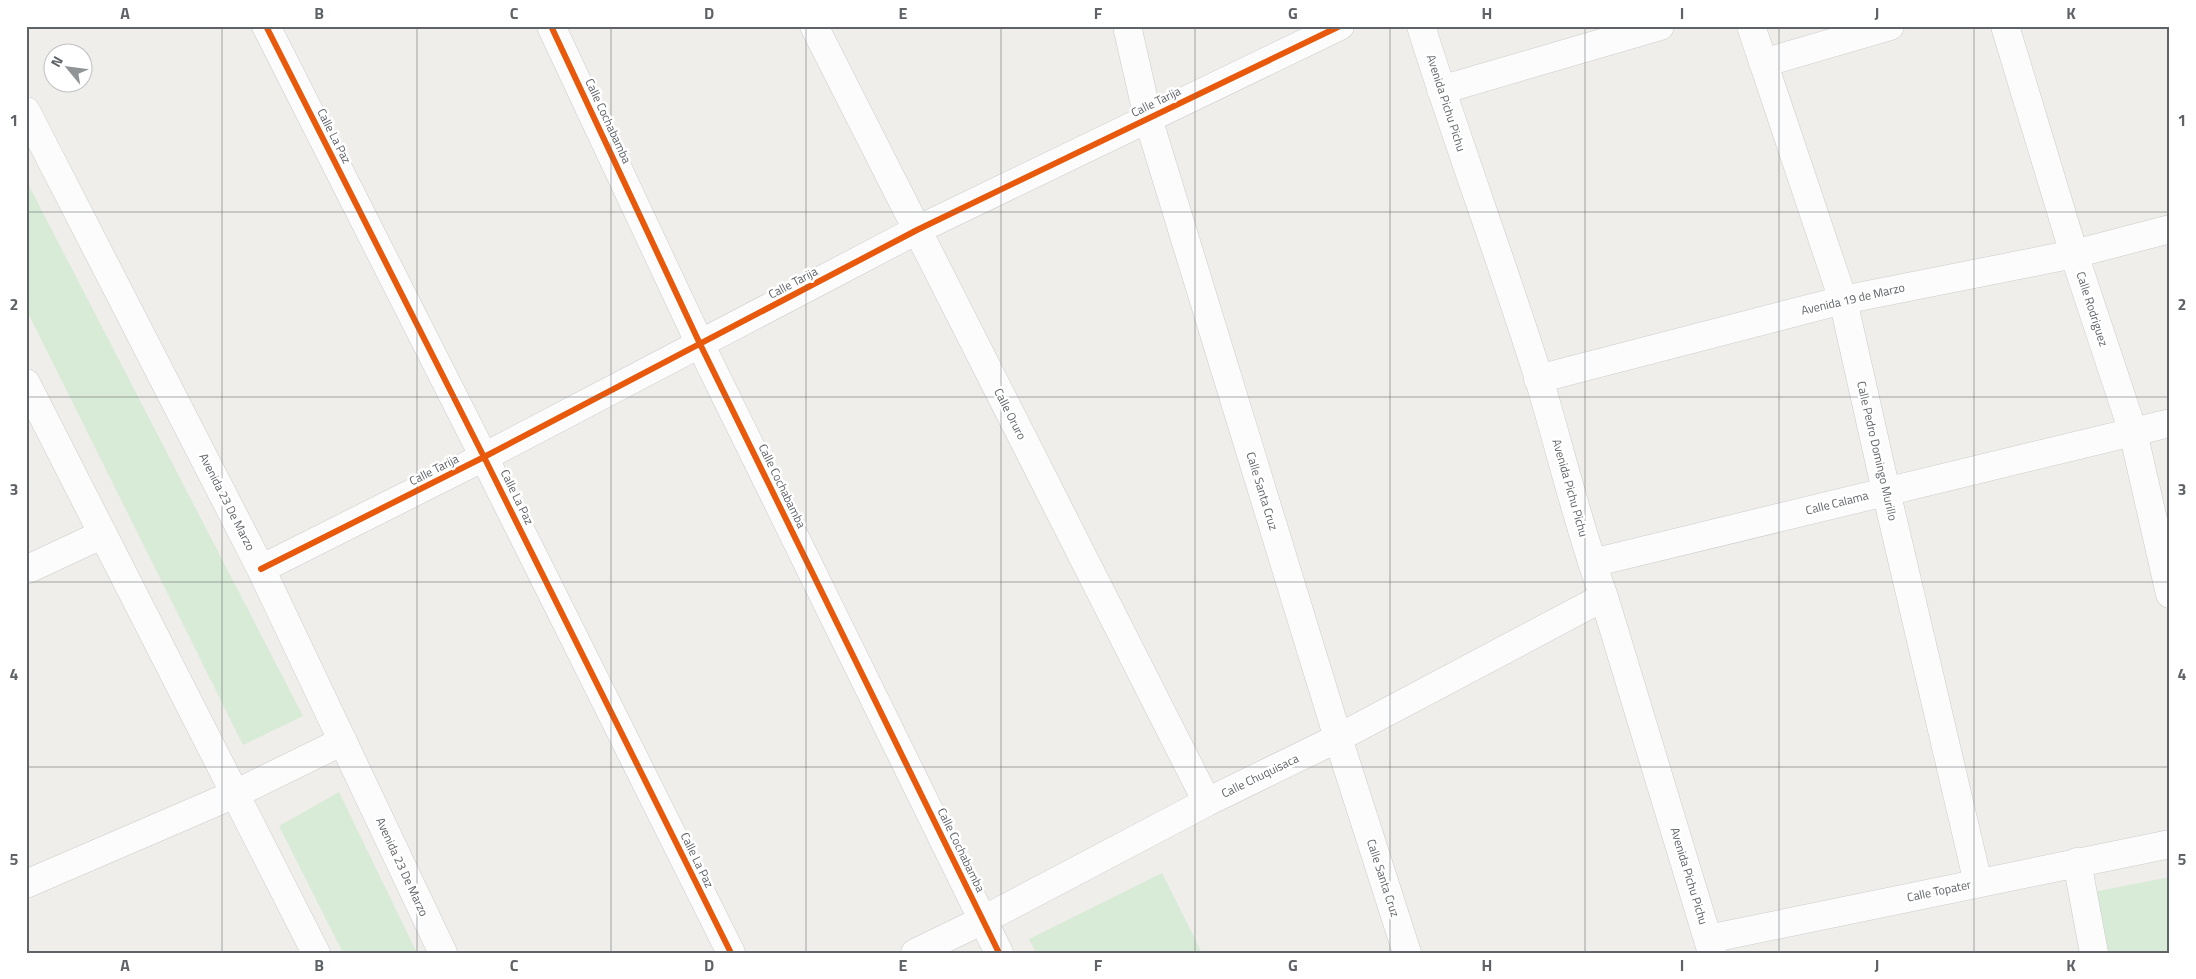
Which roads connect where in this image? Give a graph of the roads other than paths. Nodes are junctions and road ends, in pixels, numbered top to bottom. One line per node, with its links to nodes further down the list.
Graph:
1 (266, 26): 24 (street, Calle La Paz)
2 (551, 26): 19 (street, Calle Cochabamba)
3 (814, 26): 16 (street, Calle Oruro)
4 (1127, 26): 14 (street, Calle Santa Cruz)
5 (1340, 26): 14 (street, Calle Tarija)
6 (1421, 26): 12 (street, Avenida Pichu Pichu)
7 (1660, 26): 12 (street)
8 (1751, 26): 11 (street, Calle Pedro Domingo Murillo)
9 (1890, 26): 11 (street)
10 (2005, 26): 17 (street, Calle Rodriguez)
11 (1764, 63): 18 (street, Calle Pedro Domingo Murillo)
12 (1441, 90): 20 (street, Avenida Pichu Pichu)
13 (26, 111): 28 (street, Avenida 23 De Marzo)
14 (1148, 118): 16 (street, Calle Tarija); 32 (street, Calle Santa Cruz)
15 (2170, 229): 17 (street, Avenida 19 de Marzo)
16 (917, 230): 19 (street, Calle Tarija); 35 (street, Calle Oruro)
17 (2074, 254): 18 (street, Avenida 19 de Marzo); 23 (street, Calle Rodriguez)
18 (1843, 300): 20 (street, Avenida 19 de Marzo); 25 (street, Calle Pedro Domingo Murillo)
19 (700, 344): 24 (street, Calle Tarija); 40 (street, Calle Cochabamba)
20 (1538, 378): 27 (street, Avenida Pichu Pichu)
21 (26, 383): 26 (street)
22 (2170, 423): 23 (street, Calle Calama)
23 (2133, 432): 25 (street, Calle Calama); 30 (street, Calle Rodriguez)
24 (484, 457): 28 (street, Calle Tarija); 44 (street, Calle La Paz)
25 (1886, 491): 27 (street, Calle Calama); 38 (street, Calle Pedro Domingo Murillo)
26 (103, 534): 29 (street); 34 (street)
27 (1592, 563): 31 (street, Avenida Pichu Pichu)
28 (261, 569): 33 (street, Avenida 23 De Marzo)
29 (26, 570)
30 (2170, 594)
31 (1604, 597): 32 (street, Calle Chuquisaca); 41 (street, Avenida Pichu Pichu)
32 (1338, 738): 35 (street, Calle Chuquisaca); 47 (street, Calle Santa Cruz)
33 (343, 741): 34 (street); 43 (street, Avenida 23 De Marzo)
34 (235, 794): 39 (street); 42 (street)
35 (1207, 802): 40 (street, Calle Chuquisaca)
36 (2170, 844): 37 (street, Calle Topater)
37 (2077, 862): 38 (street, Calle Topater); 48 (street)
38 (1978, 883): 41 (street, Calle Topater)
39 (26, 884)
40 (982, 920): 45 (street, Calle Chuquisaca); 46 (street, Calle Cochabamba)
41 (1710, 946)
42 (316, 953)
43 (443, 953)
44 (730, 953)
45 (915, 953)
46 (999, 953)
47 (1407, 953)
48 (2094, 953)

